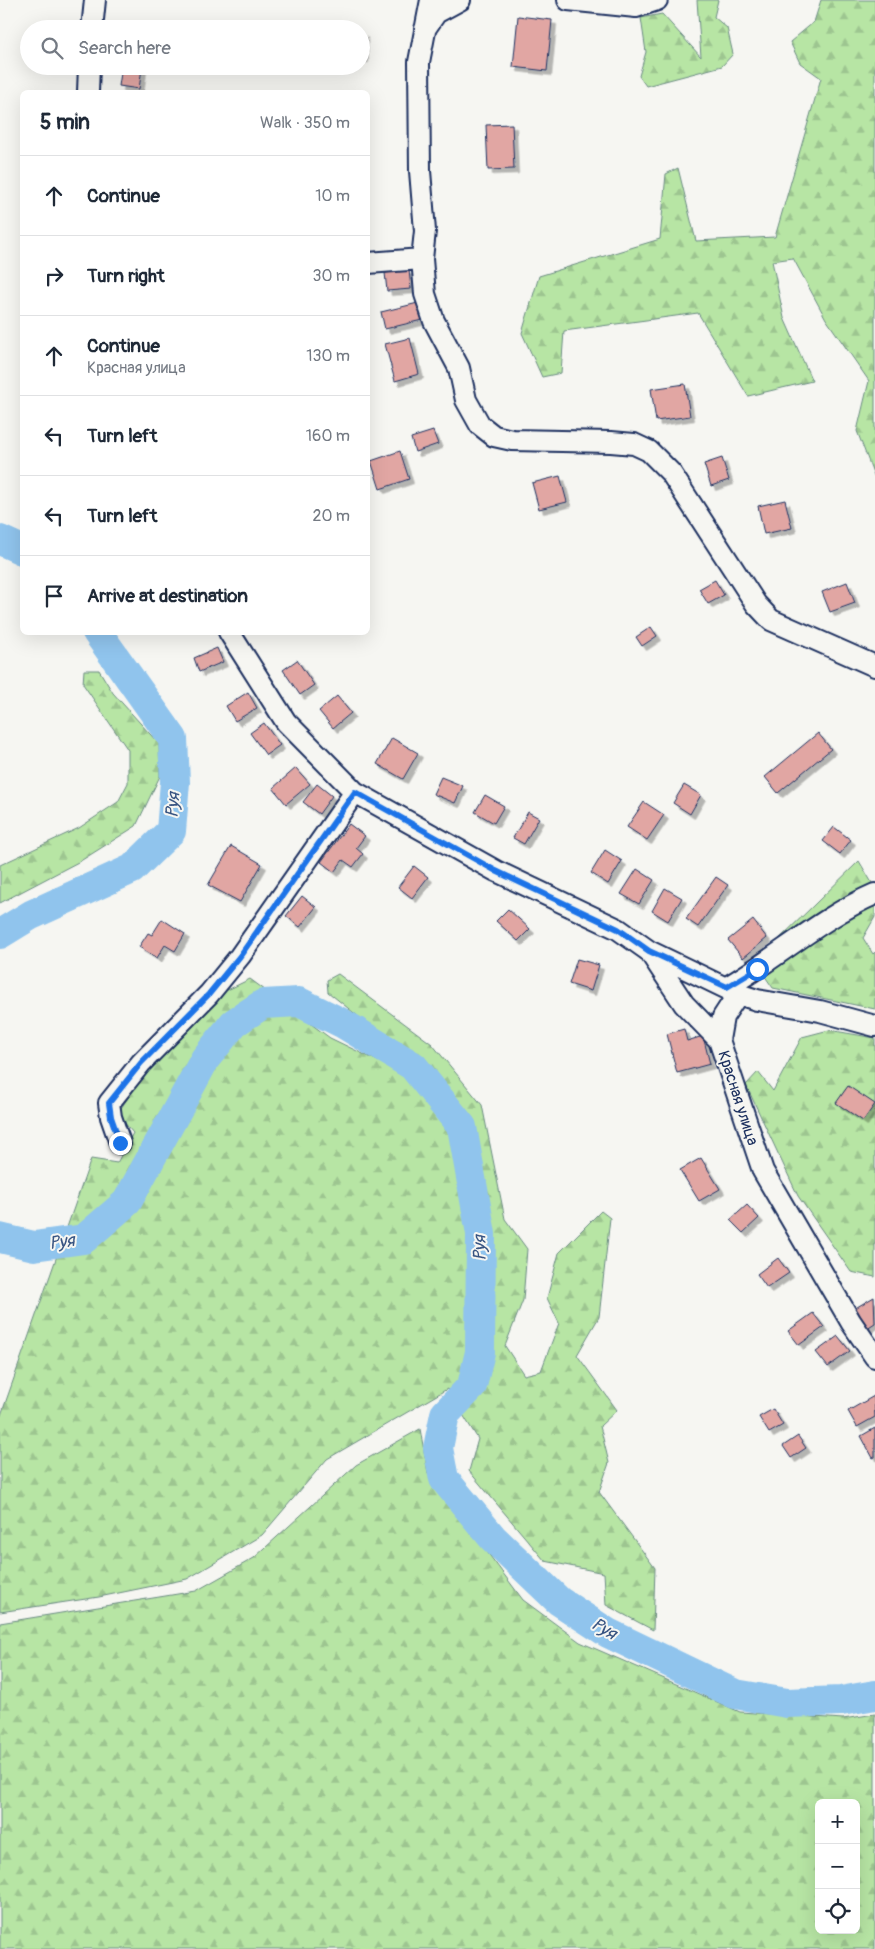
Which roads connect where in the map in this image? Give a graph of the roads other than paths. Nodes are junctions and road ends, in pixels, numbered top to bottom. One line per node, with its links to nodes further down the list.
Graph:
1 (95, 0): 6 (street)
2 (431, 0): 7 (street)
3 (460, 0): 7 (street)
4 (568, 0): 5 (street)
5 (657, 0)
6 (93, 20)
7 (424, 31): 10 (street)
8 (89, 75): 9 (street)
9 (88, 90)
10 (422, 259): 11 (street); 13 (street)
11 (370, 263)
12 (230, 635): 14 (street, Красная улица)
13 (875, 666)
14 (355, 792): 16 (street, Красная улица); 20 (street)
15 (875, 894): 17 (street)
16 (649, 951): 17 (street); 19 (street, Красная улица)
17 (733, 990): 18 (street); 19 (street)
18 (875, 1026)
19 (719, 1040): 21 (street, Красная улица)
20 (120, 1143)
21 (875, 1357)

